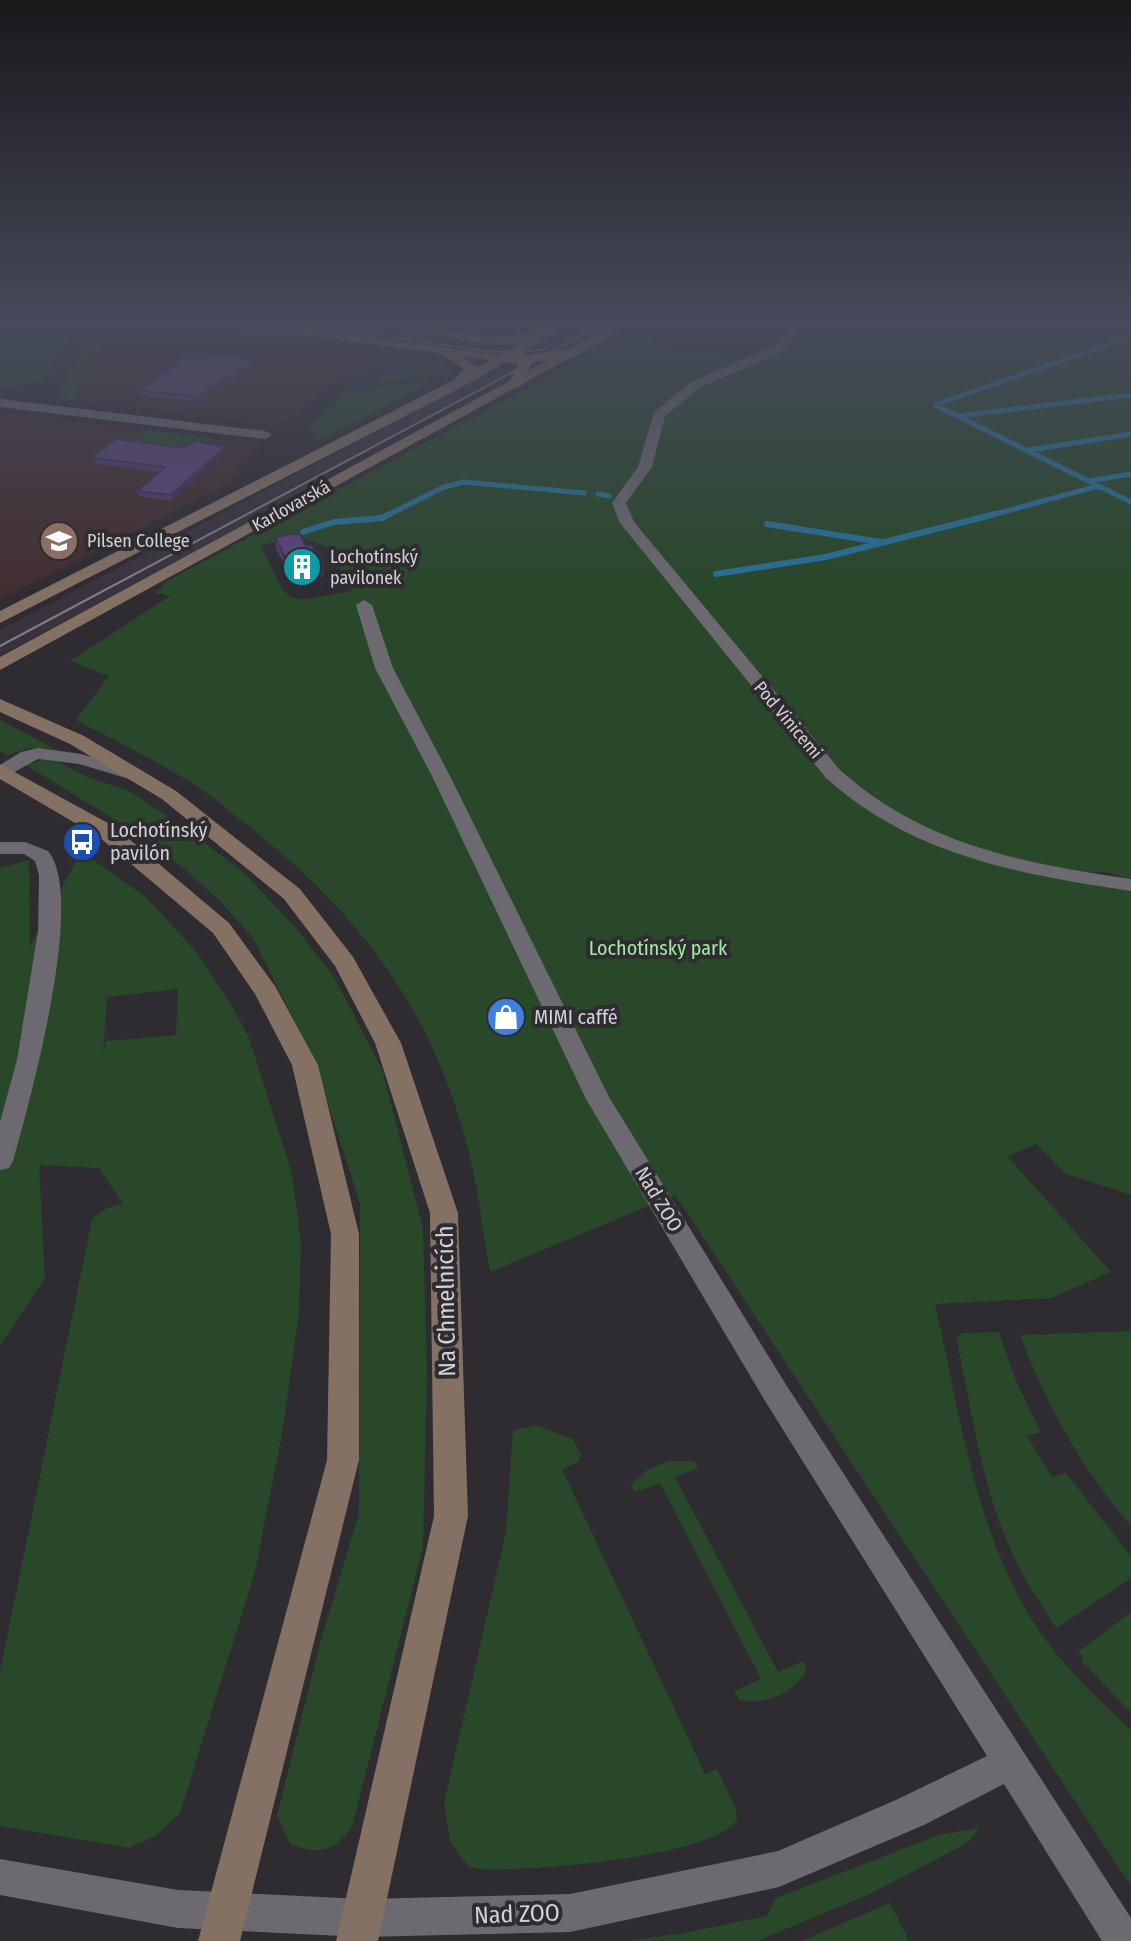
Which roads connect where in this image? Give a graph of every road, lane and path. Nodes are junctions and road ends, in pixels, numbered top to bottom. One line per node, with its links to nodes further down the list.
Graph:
1 (96, 415): 5 (street)
2 (397, 415): 7 (street, Karlovarská)
3 (460, 415): 8 (street, Karlovarská)
4 (659, 415): 13 (street, Pod Vinicemi)
5 (265, 435)
6 (364, 605): 15 (street, Nad ZOO)
7 (0, 618)
8 (0, 664)
9 (0, 705): 11 (street, Na Chmelnicích)
10 (1, 772): 11 (street); 17 (street)
11 (136, 775): 18 (street, Na Chmelnicích)
12 (0, 848): 14 (street)
13 (1131, 885)
14 (0, 1161)
15 (1010, 1763): 18 (street, Nad ZOO); 19 (street, Nad ZOO)
16 (0, 1877): 17 (street, Nad ZOO)
17 (223, 1926): 18 (street, Nad ZOO)
18 (360, 1929)
19 (1124, 1941)

